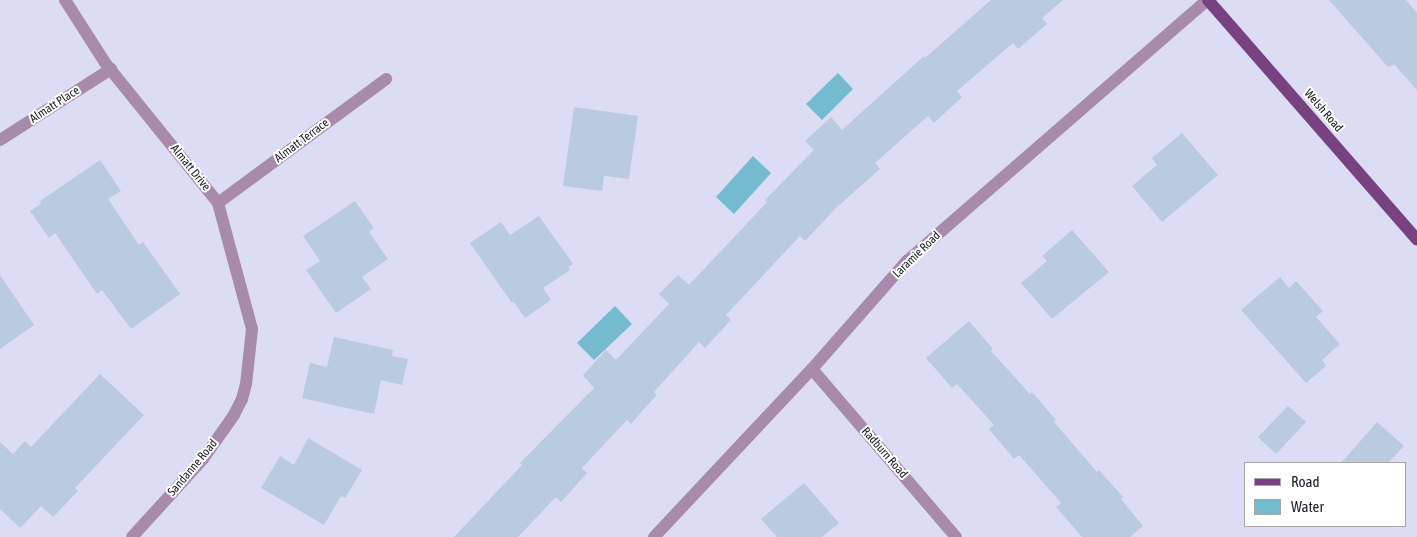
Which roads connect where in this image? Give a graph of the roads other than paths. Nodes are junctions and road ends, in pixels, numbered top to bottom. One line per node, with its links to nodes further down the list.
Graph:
1 (65, 0): 3 (street, Almatt Drive)
2 (1207, 0): 7 (main road, Welsh Road); 9 (street, Laramie Road)
3 (110, 70): 5 (street, Almatt Place); 6 (street, Almatt Drive)
4 (386, 79): 6 (street, Almatt Terrace)
5 (0, 140)
6 (218, 203): 8 (street, Almatt Drive)
7 (1417, 240)
8 (249, 362): 10 (street, Sandanne Road)
9 (812, 369): 11 (street, Laramie Road); 12 (street, Radburn Road)
10 (132, 537)
11 (654, 537)
12 (956, 537)

